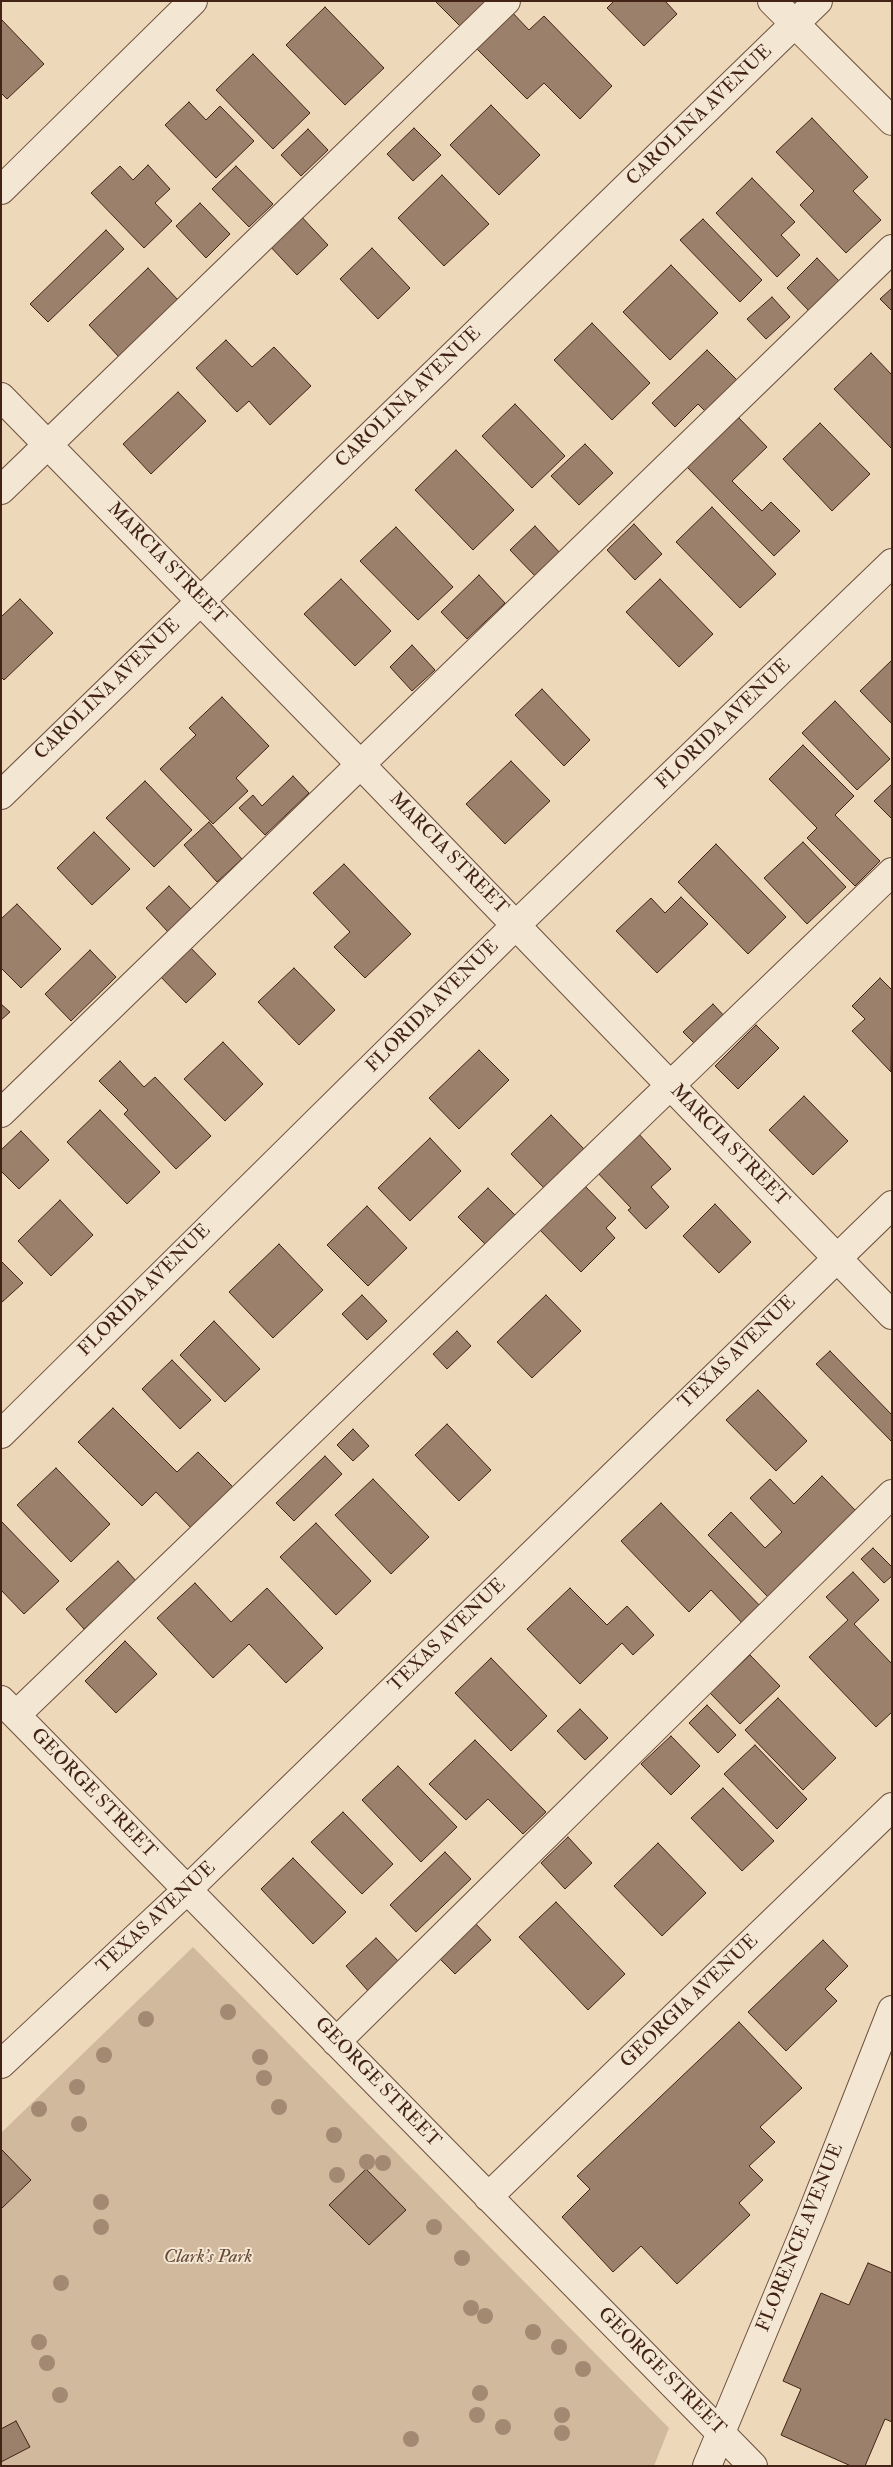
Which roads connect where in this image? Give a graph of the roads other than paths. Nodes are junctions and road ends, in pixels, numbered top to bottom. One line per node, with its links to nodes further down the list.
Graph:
1 (194, 1): 7 (street)
2 (506, 1): 10 (street)
3 (772, 1): 5 (street)
4 (818, 1): 5 (street, CAROLINA AVENUE)
5 (794, 24): 6 (street); 13 (street, CAROLINA AVENUE)
6 (892, 122)
7 (1, 190)
8 (892, 248): 14 (street)
9 (1, 397): 10 (street, MARCIA STREET)
10 (48, 444): 11 (street); 13 (street, MARCIA STREET)
11 (1, 490)
12 (892, 563): 17 (street, FLORIDA AVENUE)
13 (201, 600): 14 (street, MARCIA STREET); 15 (street, CAROLINA AVENUE)
14 (361, 765): 17 (street, MARCIA STREET); 19 (street)
15 (1, 795)
16 (892, 872): 18 (street)
17 (516, 925): 18 (street, MARCIA STREET); 23 (street, FLORIDA AVENUE)
18 (671, 1085): 21 (street, MARCIA STREET); 25 (street)
19 (1, 1113)
20 (892, 1205): 21 (street, TEXAS AVENUE)
21 (836, 1257): 22 (street, MARCIA STREET); 27 (street, TEXAS AVENUE)
22 (892, 1315)
23 (1, 1434)
24 (892, 1494): 29 (street)
25 (9, 1707): 27 (street, GEORGE STREET)
26 (892, 1807): 31 (street, GEORGIA AVENUE)
27 (187, 1890): 29 (street, GEORGE STREET); 30 (street, TEXAS AVENUE)
28 (892, 2010): 32 (street, FLORENCE AVENUE)
29 (336, 2042): 31 (street, GEORGE STREET)
30 (4, 2055)
31 (488, 2197): 32 (street, GEORGE STREET)
32 (721, 2433): 33 (street, FLORENCE AVENUE); 34 (street, GEORGE STREET)
33 (707, 2466)
34 (753, 2466)

